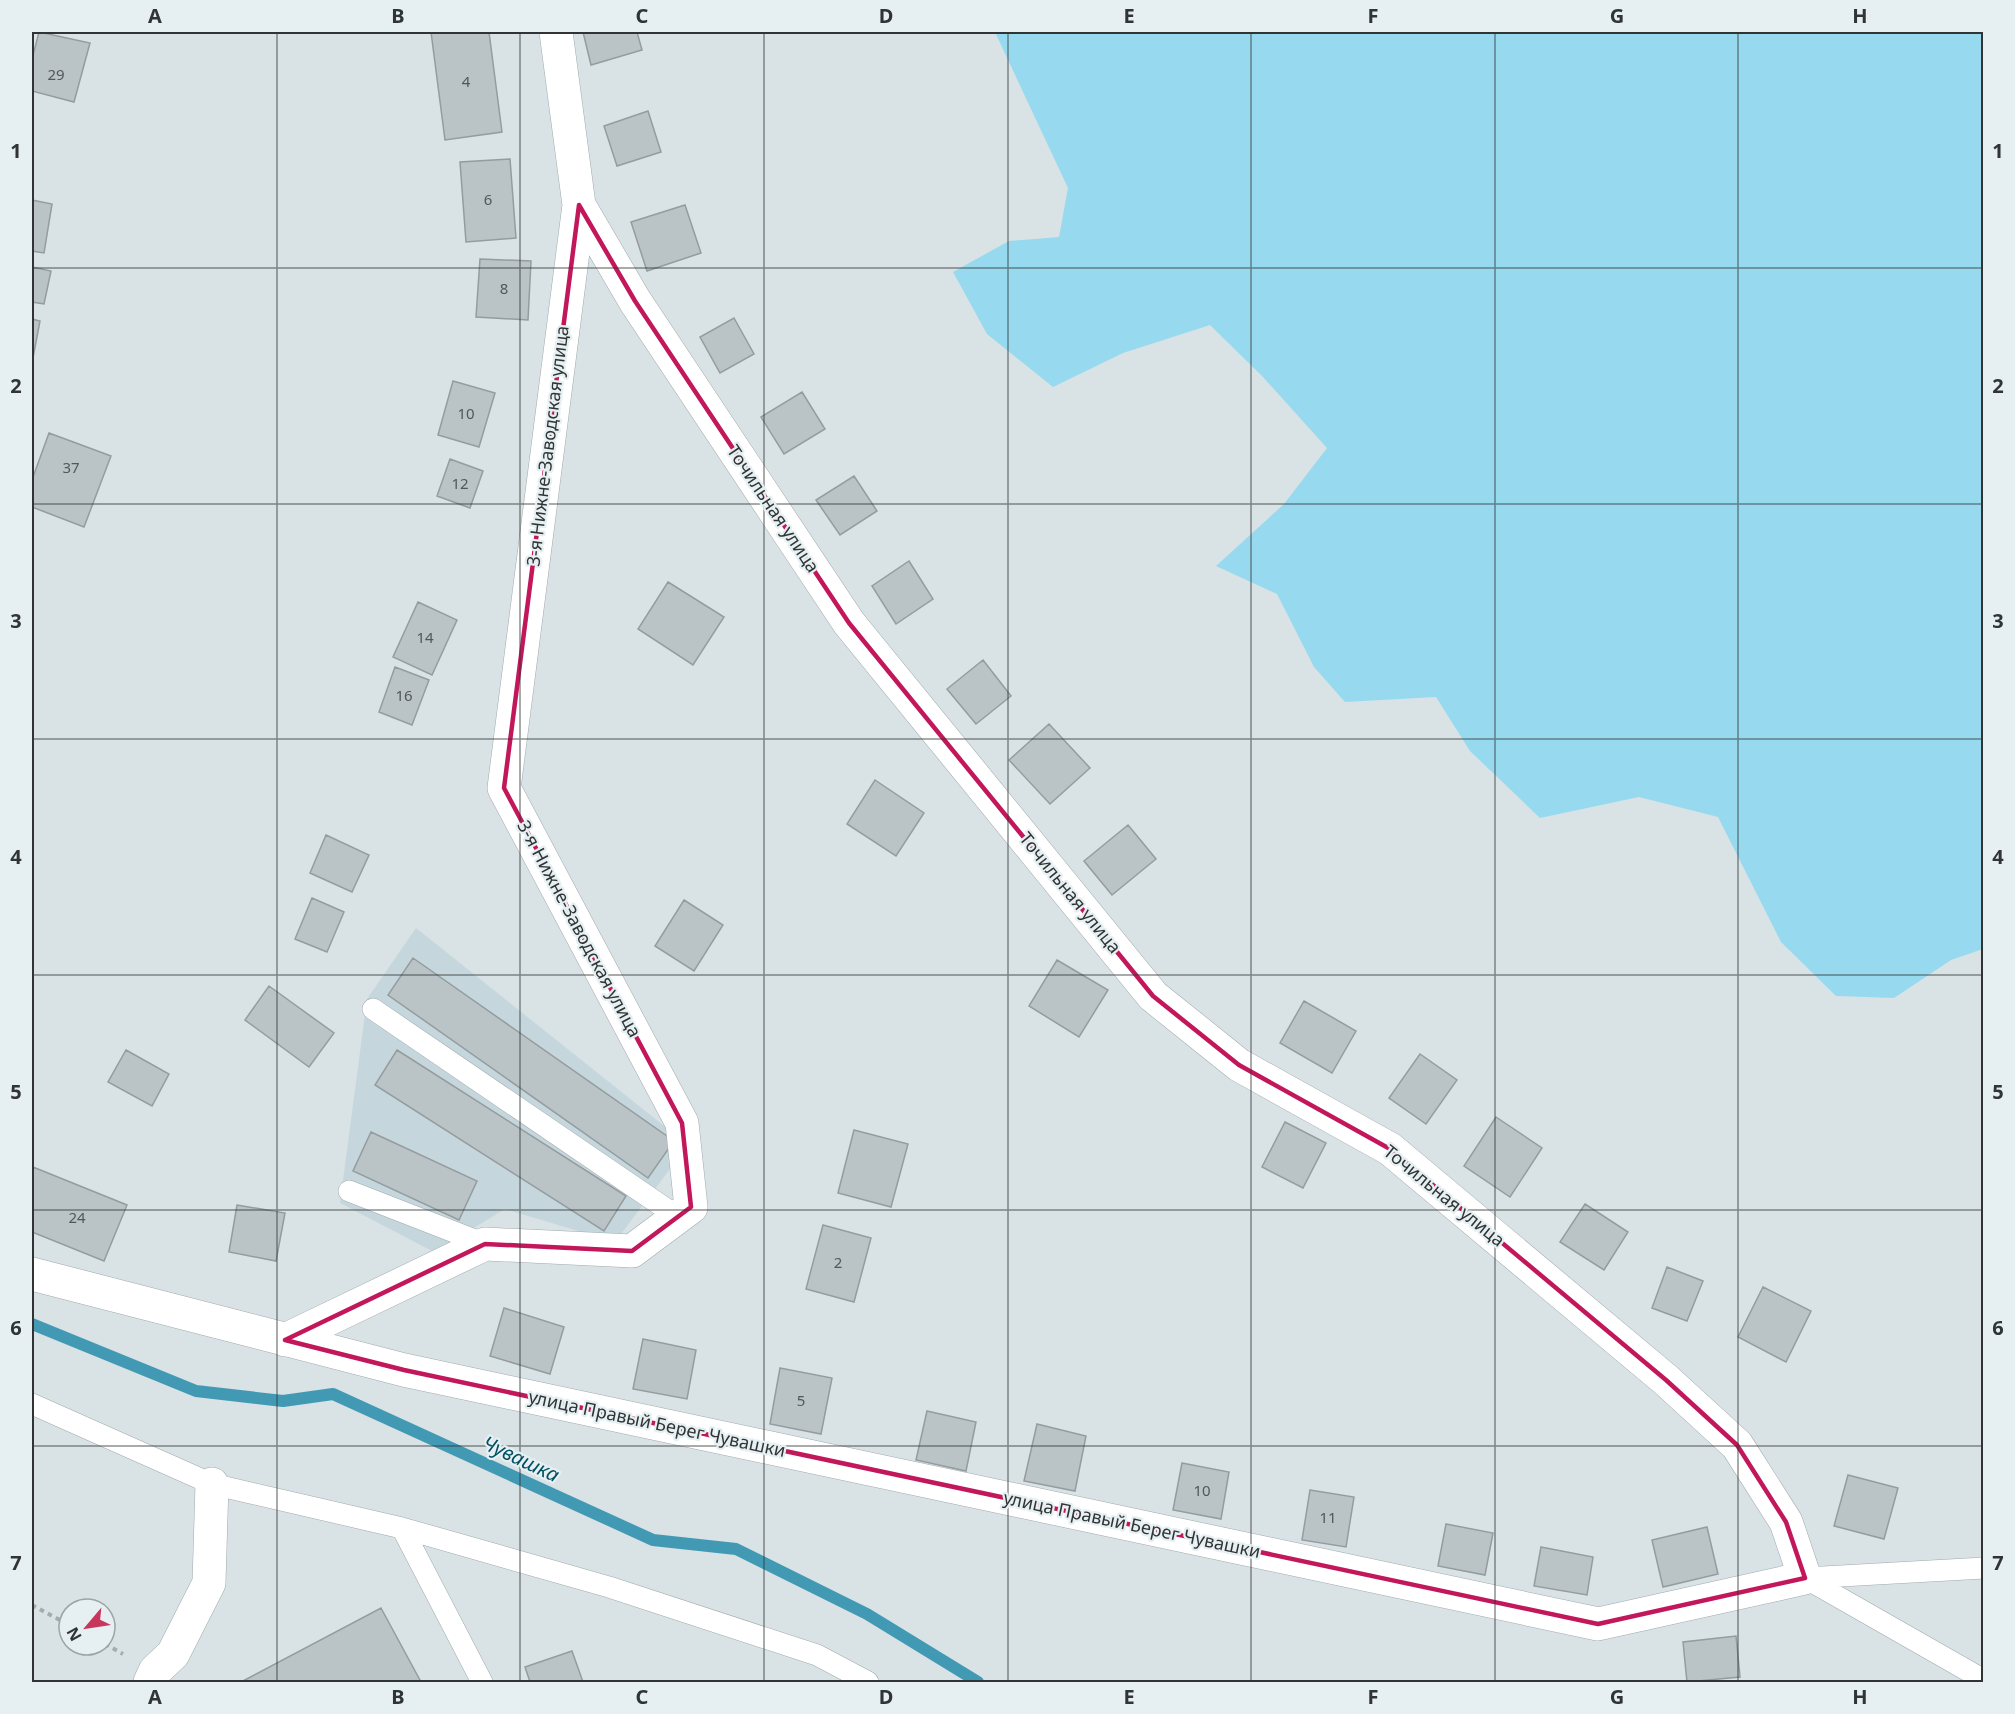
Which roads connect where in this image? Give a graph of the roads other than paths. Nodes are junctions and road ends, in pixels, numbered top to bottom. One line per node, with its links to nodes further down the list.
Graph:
1 (556, 32): 2 (street, Точильная улица)
2 (579, 205): 5 (street, 3-я Нижне-Заводская улица); 13 (street, Точильная улица)
3 (373, 1009): 5 (lane)
4 (350, 1191): 6 (lane)
5 (678, 1217): 6 (street, 3-я Нижне-Заводская улица)
6 (485, 1244): 8 (street, 3-я Нижне-Заводская улица)
7 (32, 1274): 8 (street, улица Правый Берег Чувашки)
8 (285, 1340): 13 (street, улица Правый Берег Чувашки)
9 (32, 1404): 10 (lane)
10 (212, 1484): 11 (lane); 15 (street)
11 (402, 1528): 16 (lane); 17 (lane)
12 (1983, 1568): 13 (lane, улица Правый Берег Чувашки)
13 (1805, 1578): 14 (lane)
14 (1983, 1680)
15 (150, 1683)
16 (482, 1683)
17 (868, 1683)

